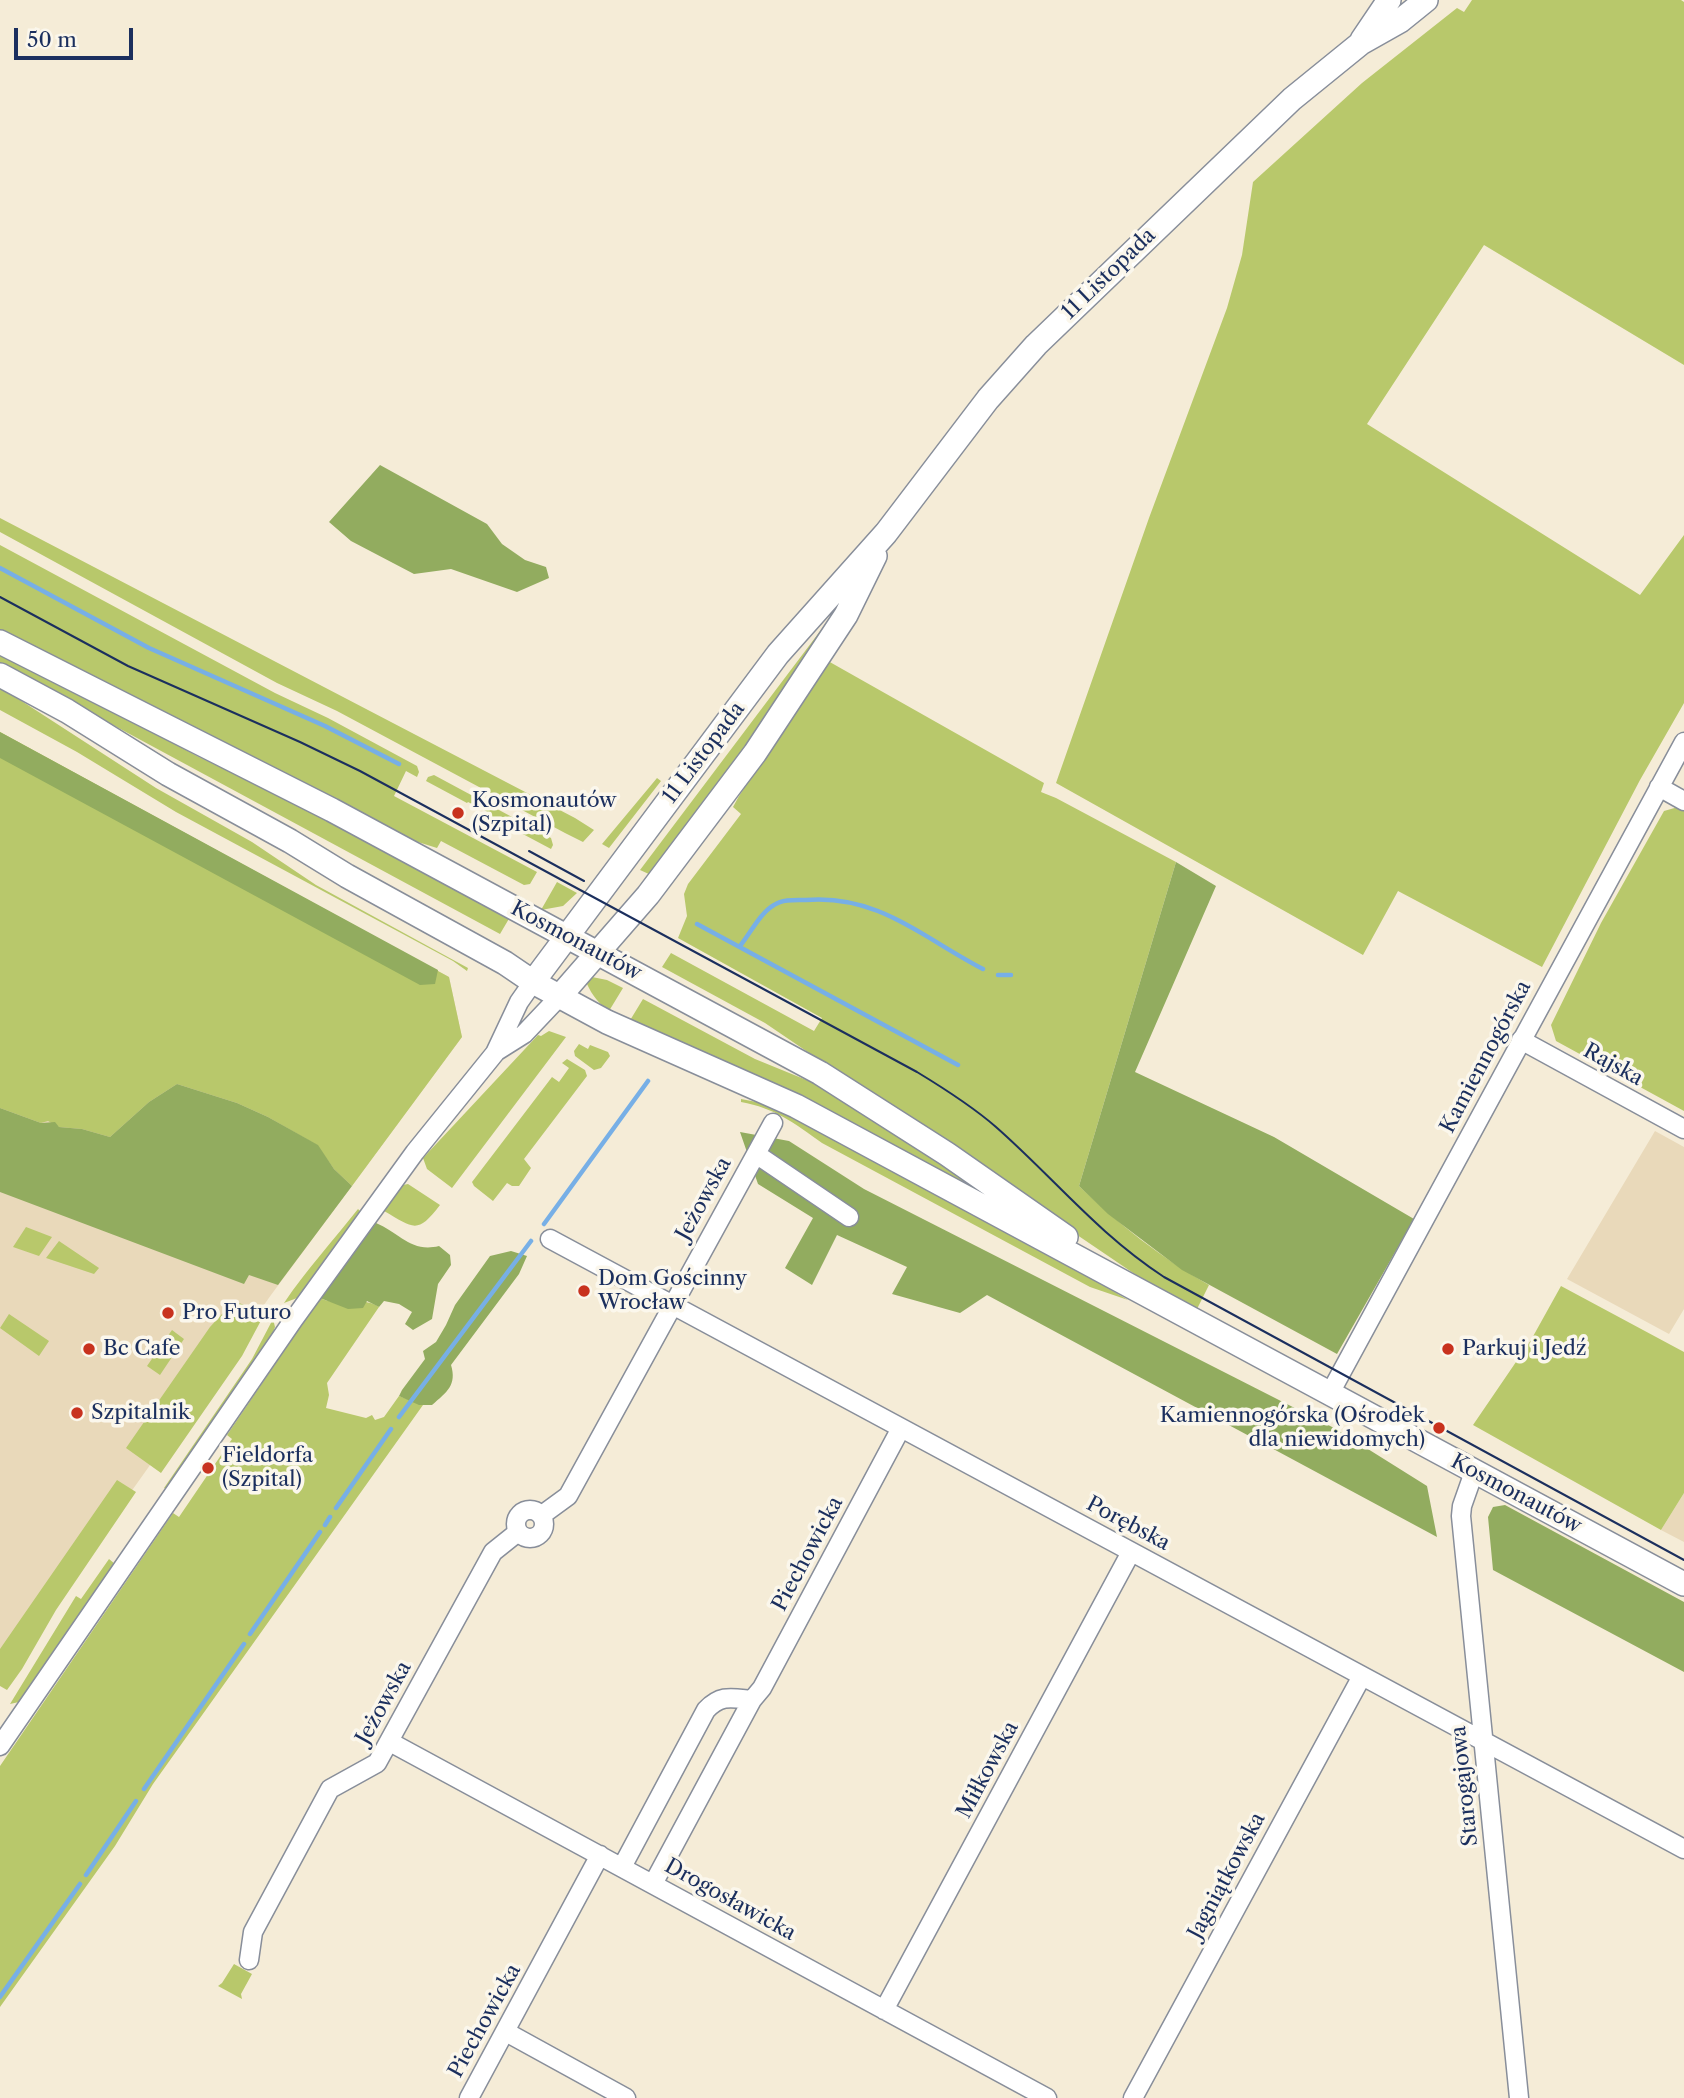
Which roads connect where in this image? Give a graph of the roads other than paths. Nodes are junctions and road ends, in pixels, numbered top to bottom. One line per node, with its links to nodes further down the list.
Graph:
1 (1389, 0): 3 (main road, 11 Listopada)
2 (1426, 0): 3 (main road, 11 Listopada)
3 (1361, 43): 4 (main road, 11 Listopada)
4 (886, 533): 10 (main road, 11 Listopada); 11 (main road, 11 Listopada)
5 (0, 642): 10 (main road, Kosmonautów)
6 (0, 675): 12 (main road, Kosmonautów)
7 (1684, 742): 8 (street, Kamiennogórska)
8 (1659, 787): 9 (street); 14 (street, Kamiennogórska)
9 (1684, 801)
10 (566, 936): 11 (main road, Kosmonautów); 12 (main road, 11 Listopada)
11 (598, 953): 13 (main road, 11 Listopada); 21 (main road, Kosmonautów)
12 (533, 982): 13 (main road, Kosmonautów); 15 (street)
13 (560, 996): 15 (street); 21 (main road, Kosmonautów)
14 (1521, 1040): 17 (street, Rajska); 23 (street, Kamiennogórska)
15 (495, 1053): 32 (street)
16 (773, 1124): 18 (street, Jeżowska)
17 (1684, 1129)
18 (756, 1154): 19 (street, Jeżowska); 22 (street, Jeżowska)
19 (849, 1217)
20 (550, 1239): 22 (street, Porębska)
21 (1127, 1283): 23 (main road, Kosmonautów)
22 (672, 1304): 24 (street, Porębska); 30 (street, Jeżowska)
23 (1329, 1395): 25 (main road, Kosmonautów)
24 (901, 1428): 26 (street, Porębska); 29 (street, Piechowicka)
25 (1474, 1472): 27 (main road, Kosmonautów); 31 (street, Starogajowa)
26 (1131, 1552): 28 (street, Porębska); 38 (street, Miłkowska)
27 (1684, 1584)
28 (1362, 1676): 31 (street, Porębska); 43 (street, Jagniątkowska)
29 (752, 1700): 35 (street); 36 (street, Piechowicka)
30 (390, 1742): 34 (street, Drogosławicka); 37 (street, Jeżowska)
31 (1484, 1743): 33 (street, Porębska); 44 (street, Starogajowa)
32 (0, 1746)
33 (1684, 1849)
34 (600, 1856): 35 (street, Drogosławicka); 39 (street, Piechowicka)
35 (622, 1867): 36 (street, Drogosławicka)
36 (653, 1884): 38 (street, Drogosławicka)
37 (249, 1960)
38 (884, 2010): 42 (street, Drogosławicka)
39 (506, 2032): 40 (street, Piechowicka); 41 (street)
40 (469, 2098)
41 (626, 2098)
42 (1047, 2098)
43 (1133, 2098)
44 (1518, 2098)

